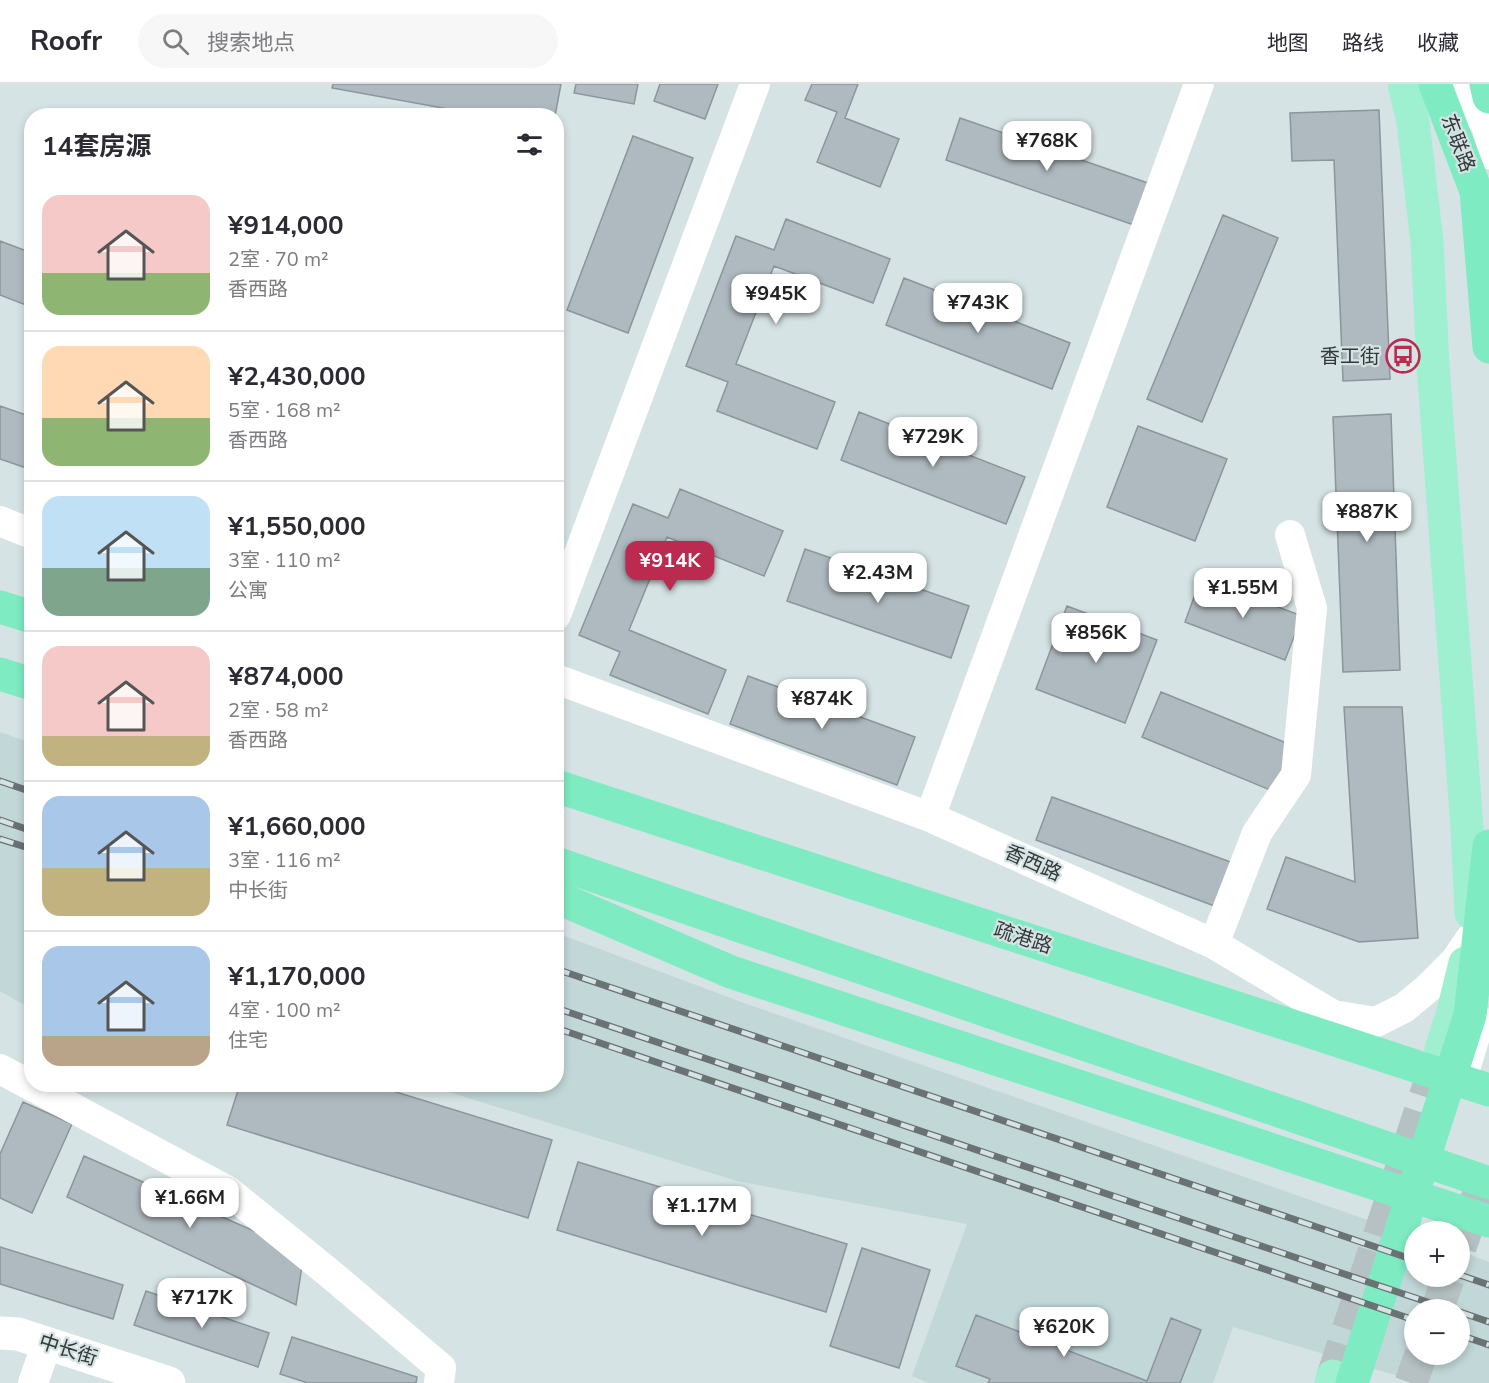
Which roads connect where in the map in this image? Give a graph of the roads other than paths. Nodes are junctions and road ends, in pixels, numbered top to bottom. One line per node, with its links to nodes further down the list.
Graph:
1 (755, 84): 11 (street)
2 (1198, 84): 18 (street)
3 (1404, 84): 22 (main road)
4 (1465, 95): 5 (lane); 6 (lane); 7 (highway, 东联路)
5 (1489, 162)
6 (1489, 221)
7 (1489, 347)
8 (0, 521): 9 (street)
9 (24, 531)
10 (1290, 535): 23 (street)
11 (564, 594)
12 (0, 607): 13 (highway)
13 (24, 614)
14 (0, 674): 15 (highway)
15 (24, 682)
16 (564, 682): 18 (street, 香西路)
17 (564, 789): 27 (highway, 疏港路)
18 (930, 817): 23 (street, 香西路)
19 (1489, 846): 34 (highway)
20 (564, 866): 30 (highway)
21 (564, 900): 31 (highway)
22 (1471, 938): 23 (street, 香西路); 25 (main road)
23 (1214, 944)
24 (1489, 1016): 27 (lane)
25 (1441, 1049)
26 (0, 1069): 28 (street)
27 (1480, 1081)
28 (24, 1082)
29 (43, 1092): 37 (street)
30 (1489, 1183)
31 (1489, 1221)
32 (0, 1334): 33 (street, 中长街)
33 (47, 1343): 35 (street); 36 (street, 中长街)
34 (1339, 1381)
35 (33, 1383)
36 (169, 1383)
37 (439, 1383)

